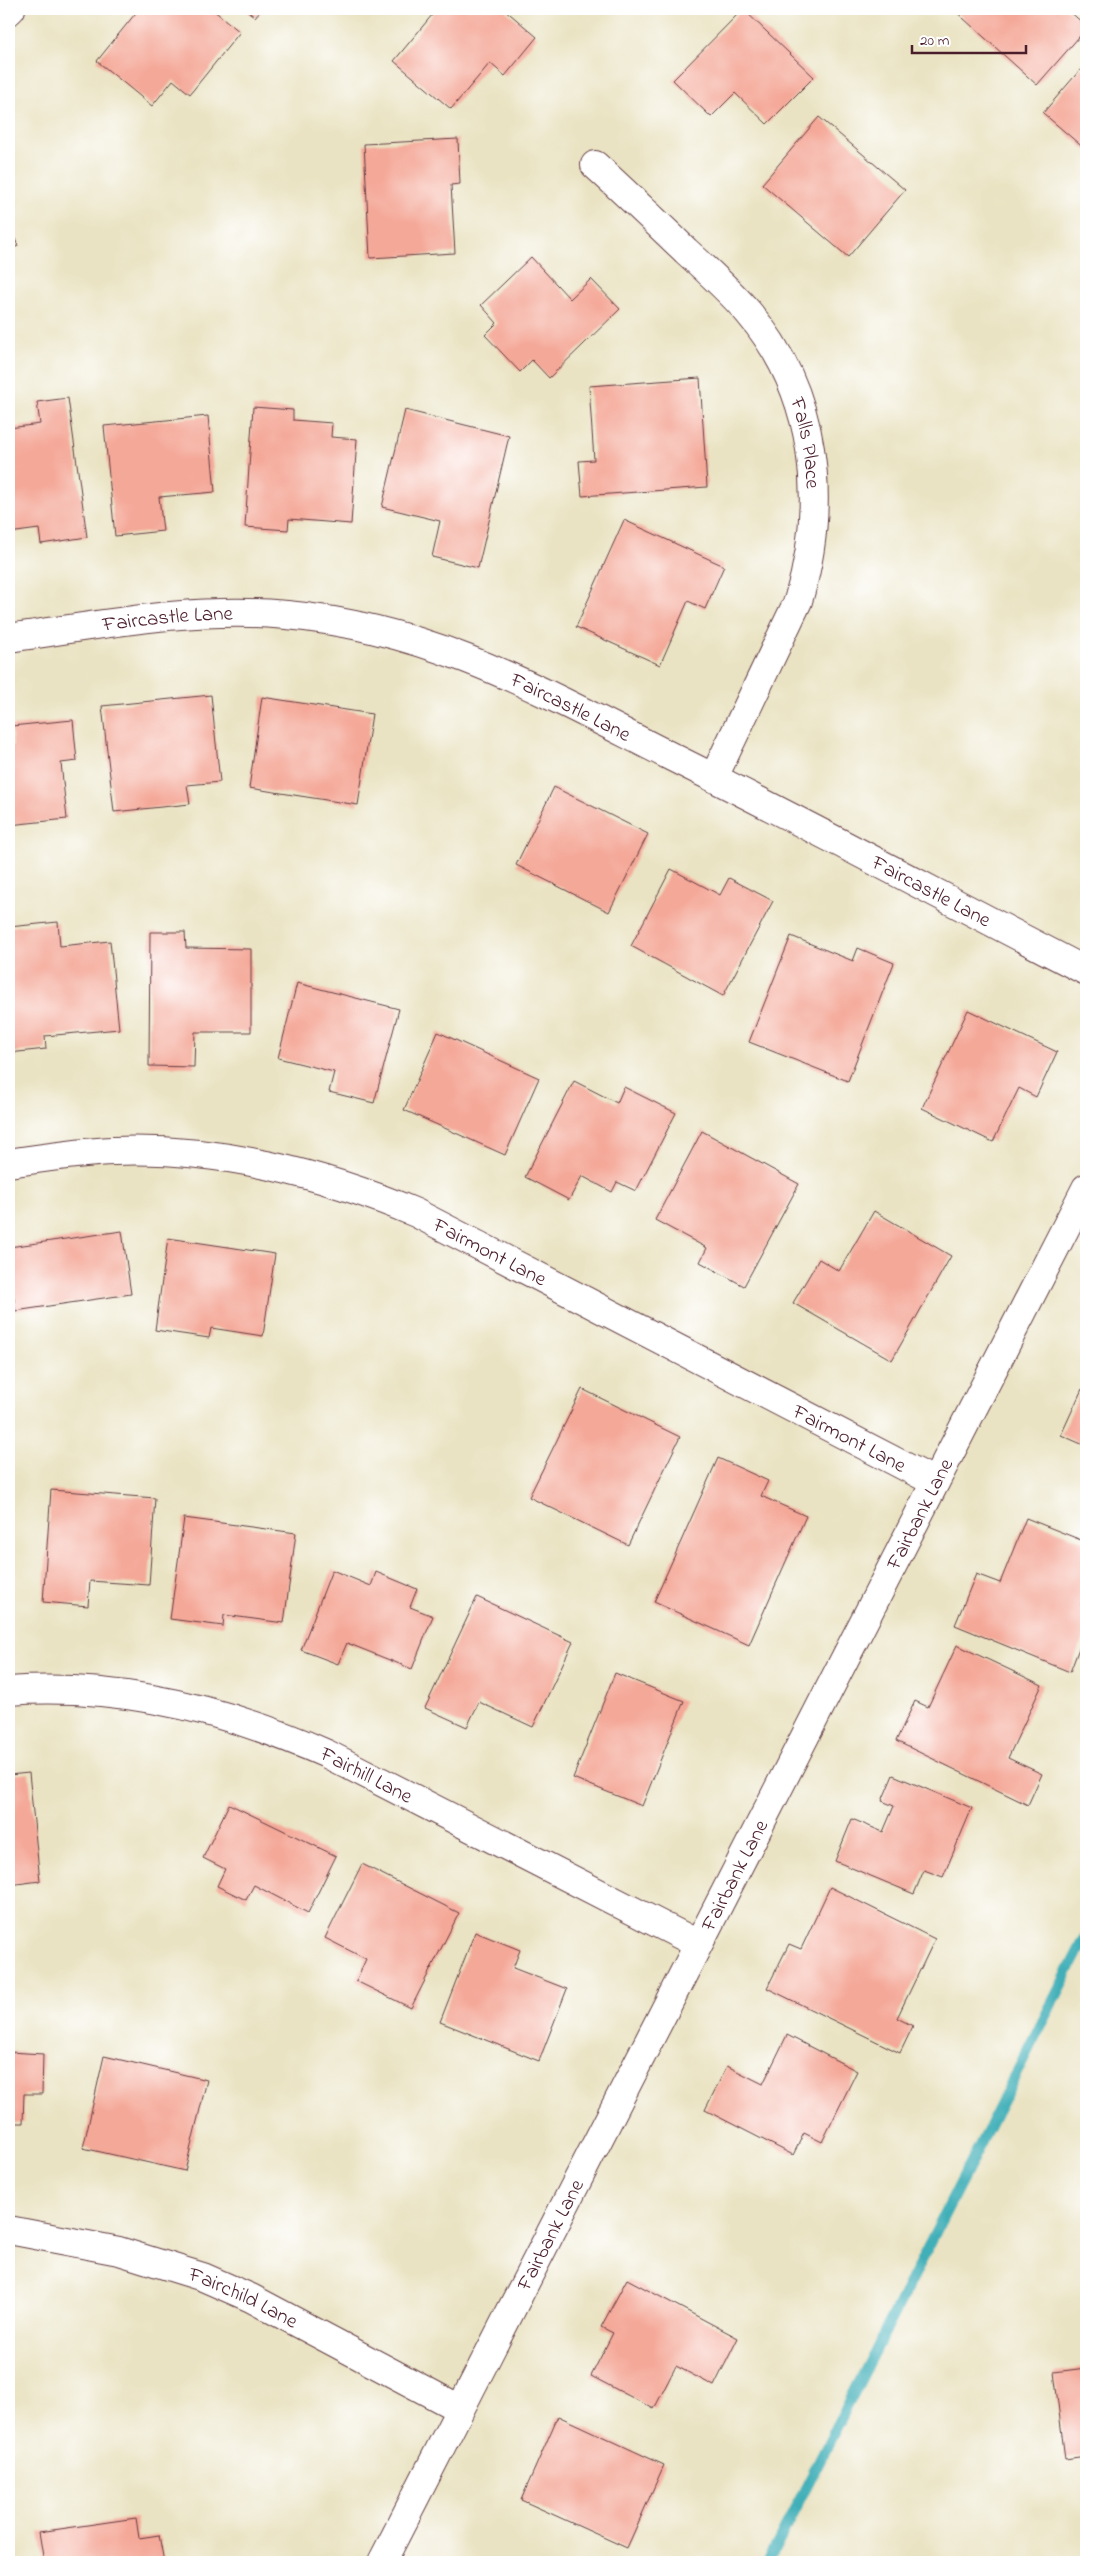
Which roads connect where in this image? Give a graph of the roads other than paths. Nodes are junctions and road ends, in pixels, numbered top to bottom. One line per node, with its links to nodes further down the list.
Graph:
1 (595, 165): 3 (street, Falls Place)
2 (9, 638): 3 (street, Faircastle Lane)
3 (714, 777): 4 (street, Faircastle Lane)
4 (1086, 972)
5 (9, 1163): 7 (street, Fairmont Lane)
6 (1086, 1188): 7 (street, Fairbank Lane)
7 (935, 1482): 9 (street, Fairbank Lane)
8 (9, 1691): 9 (street, Fairhill Lane)
9 (698, 1944): 11 (street, Fairbank Lane)
10 (9, 2230): 11 (street, Fairchild Lane)
11 (460, 2409): 12 (street, Fairbank Lane)
12 (382, 2562)

